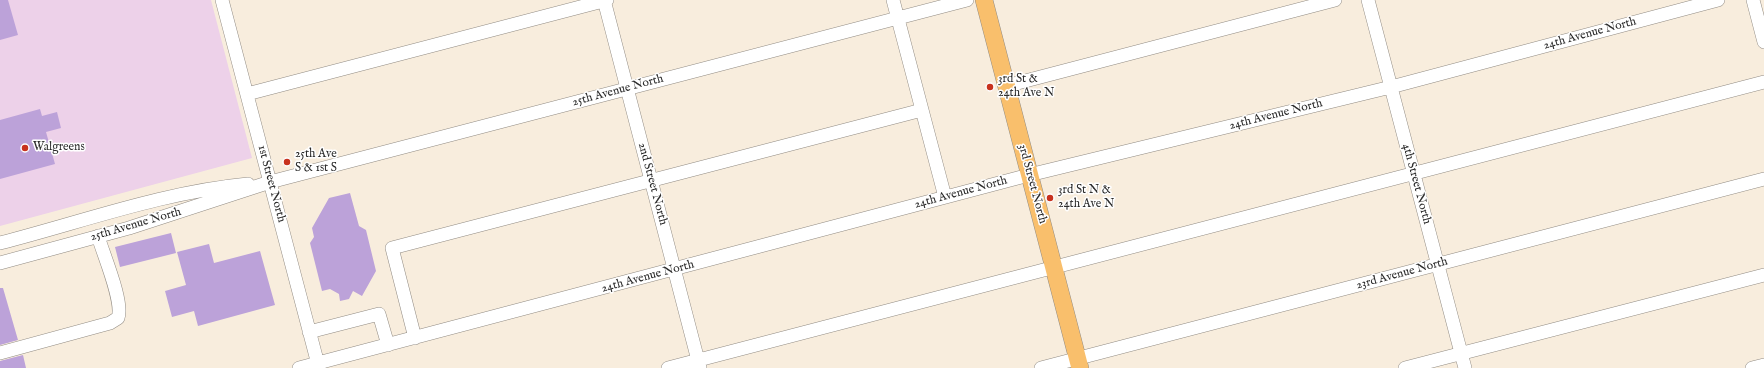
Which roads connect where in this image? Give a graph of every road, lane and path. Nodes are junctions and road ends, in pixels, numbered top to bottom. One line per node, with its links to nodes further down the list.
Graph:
1 (605, 0): 15 (street, 2nd Street North); 16 (street)
2 (893, 0): 10 (street)
3 (967, 0): 10 (street, 25th Avenue North)
4 (984, 0): 13 (main road, 3rd Street North)
5 (1335, 0): 13 (street)
6 (1368, 0): 14 (street, 4th Street North)
7 (1718, 0): 14 (street, 24th Avenue North)
8 (1753, 0): 11 (street)
9 (226, 1): 16 (street, 1st Street North)
10 (898, 18): 15 (street, 25th Avenue North); 17 (street)
11 (1764, 42)
12 (1764, 82): 18 (street)
13 (1006, 86): 19 (main road, 3rd Street North)
14 (1391, 87): 18 (street, 4th Street North); 19 (street, 24th Avenue North)
15 (627, 88): 21 (street, 2nd Street North); 22 (street, 25th Avenue North)
16 (247, 94): 22 (street, 1st Street North)
17 (922, 110): 21 (street); 23 (street)
18 (1414, 174): 27 (street, 4th Street North); 28 (street)
19 (1029, 175): 23 (street, 24th Avenue North); 28 (main road, 3rd Street North)
20 (1764, 179): 27 (street, 23rd Avenue North)
21 (651, 181): 29 (street, 2nd Street North); 32 (street)
22 (270, 182): 24 (street, 25th Avenue North); 25 (street, 25th Avenue North); 31 (street, 1st Street North)
23 (945, 197): 29 (street, 24th Avenue North)
24 (98, 236): 26 (street, 25th Avenue North); 34 (street)
25 (0, 243)
26 (0, 263)
27 (1437, 264): 35 (street, 4th Street North); 36 (street, 23rd Avenue North)
28 (1054, 267): 36 (main road, 3rd Street North); 37 (street)
29 (675, 270): 32 (street, 24th Avenue North); 37 (street, 2nd Street North)
30 (1764, 275): 35 (street)
31 (310, 332): 33 (street); 39 (street, 1st Street North)
32 (415, 338): 33 (street, 24th Avenue North)
33 (388, 345): 39 (street, 24th Avenue North)
34 (0, 353)
35 (1461, 354): 43 (street); 44 (street, 4th Street North)
36 (1079, 363): 42 (street, 23rd Avenue North)
37 (699, 364): 41 (street)
38 (1764, 365): 45 (street)
39 (318, 366): 40 (street, 24th Avenue North)
40 (299, 368)
41 (668, 368)
42 (1040, 368)
43 (1406, 368)
44 (1465, 368)
45 (1752, 368)

